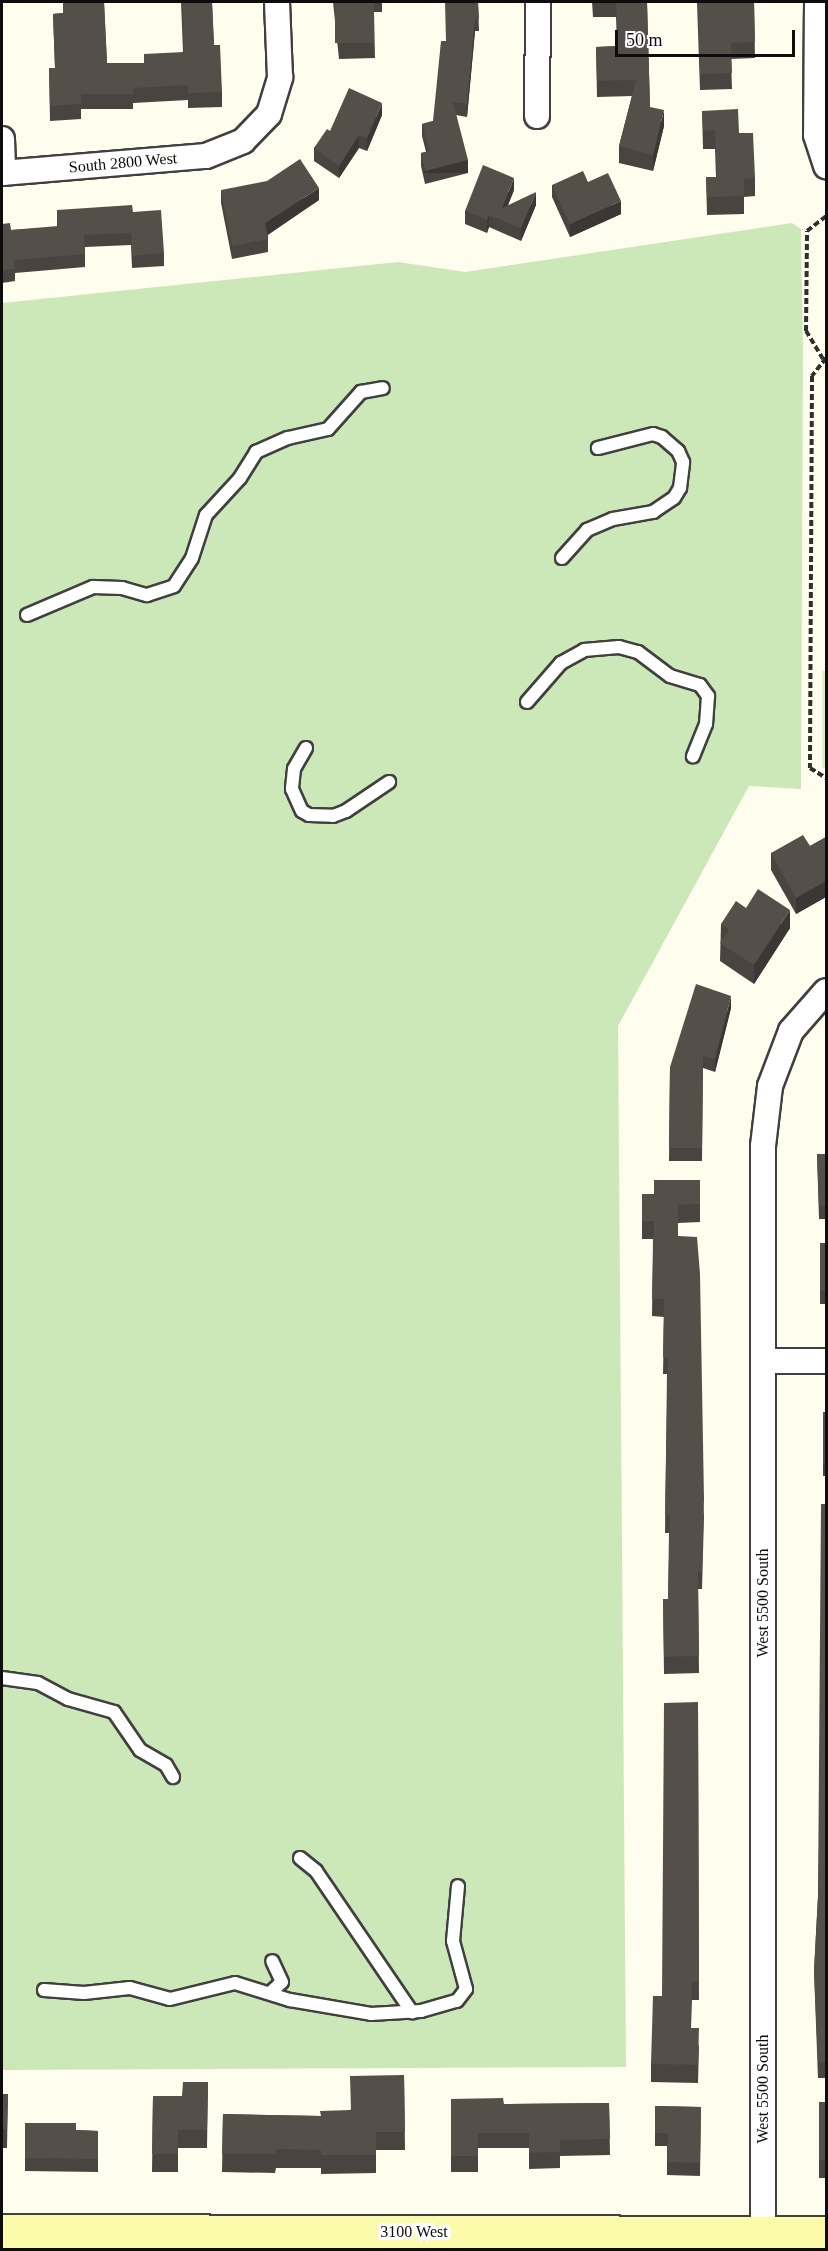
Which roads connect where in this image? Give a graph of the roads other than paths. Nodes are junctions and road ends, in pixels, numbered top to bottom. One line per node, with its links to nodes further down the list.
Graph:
1 (277, 2): 7 (street, South 2800 West)
2 (538, 2): 4 (street)
3 (817, 2): 6 (street)
4 (537, 116)
5 (2, 139): 7 (street)
6 (826, 166)
7 (2, 173)
8 (383, 388): 11 (lane)
9 (598, 448): 10 (lane)
10 (562, 558)
11 (27, 615)
12 (527, 702): 14 (lane)
13 (306, 748): 15 (lane)
14 (693, 756)
15 (389, 782)
16 (826, 991): 17 (street, West 5500 South)
17 (763, 1361): 18 (street); 28 (street, West 5500 South)
18 (826, 1361)
19 (2, 1678): 20 (lane)
20 (173, 1777)
21 (300, 1858): 26 (lane)
22 (458, 1886): 26 (lane)
23 (272, 1960): 25 (lane)
24 (44, 1990): 25 (lane)
25 (270, 1993): 26 (lane)
26 (412, 2012)
27 (2, 2231): 28 (street, 3100 West)
28 (763, 2233): 29 (street, 3100 West)
29 (826, 2233)

